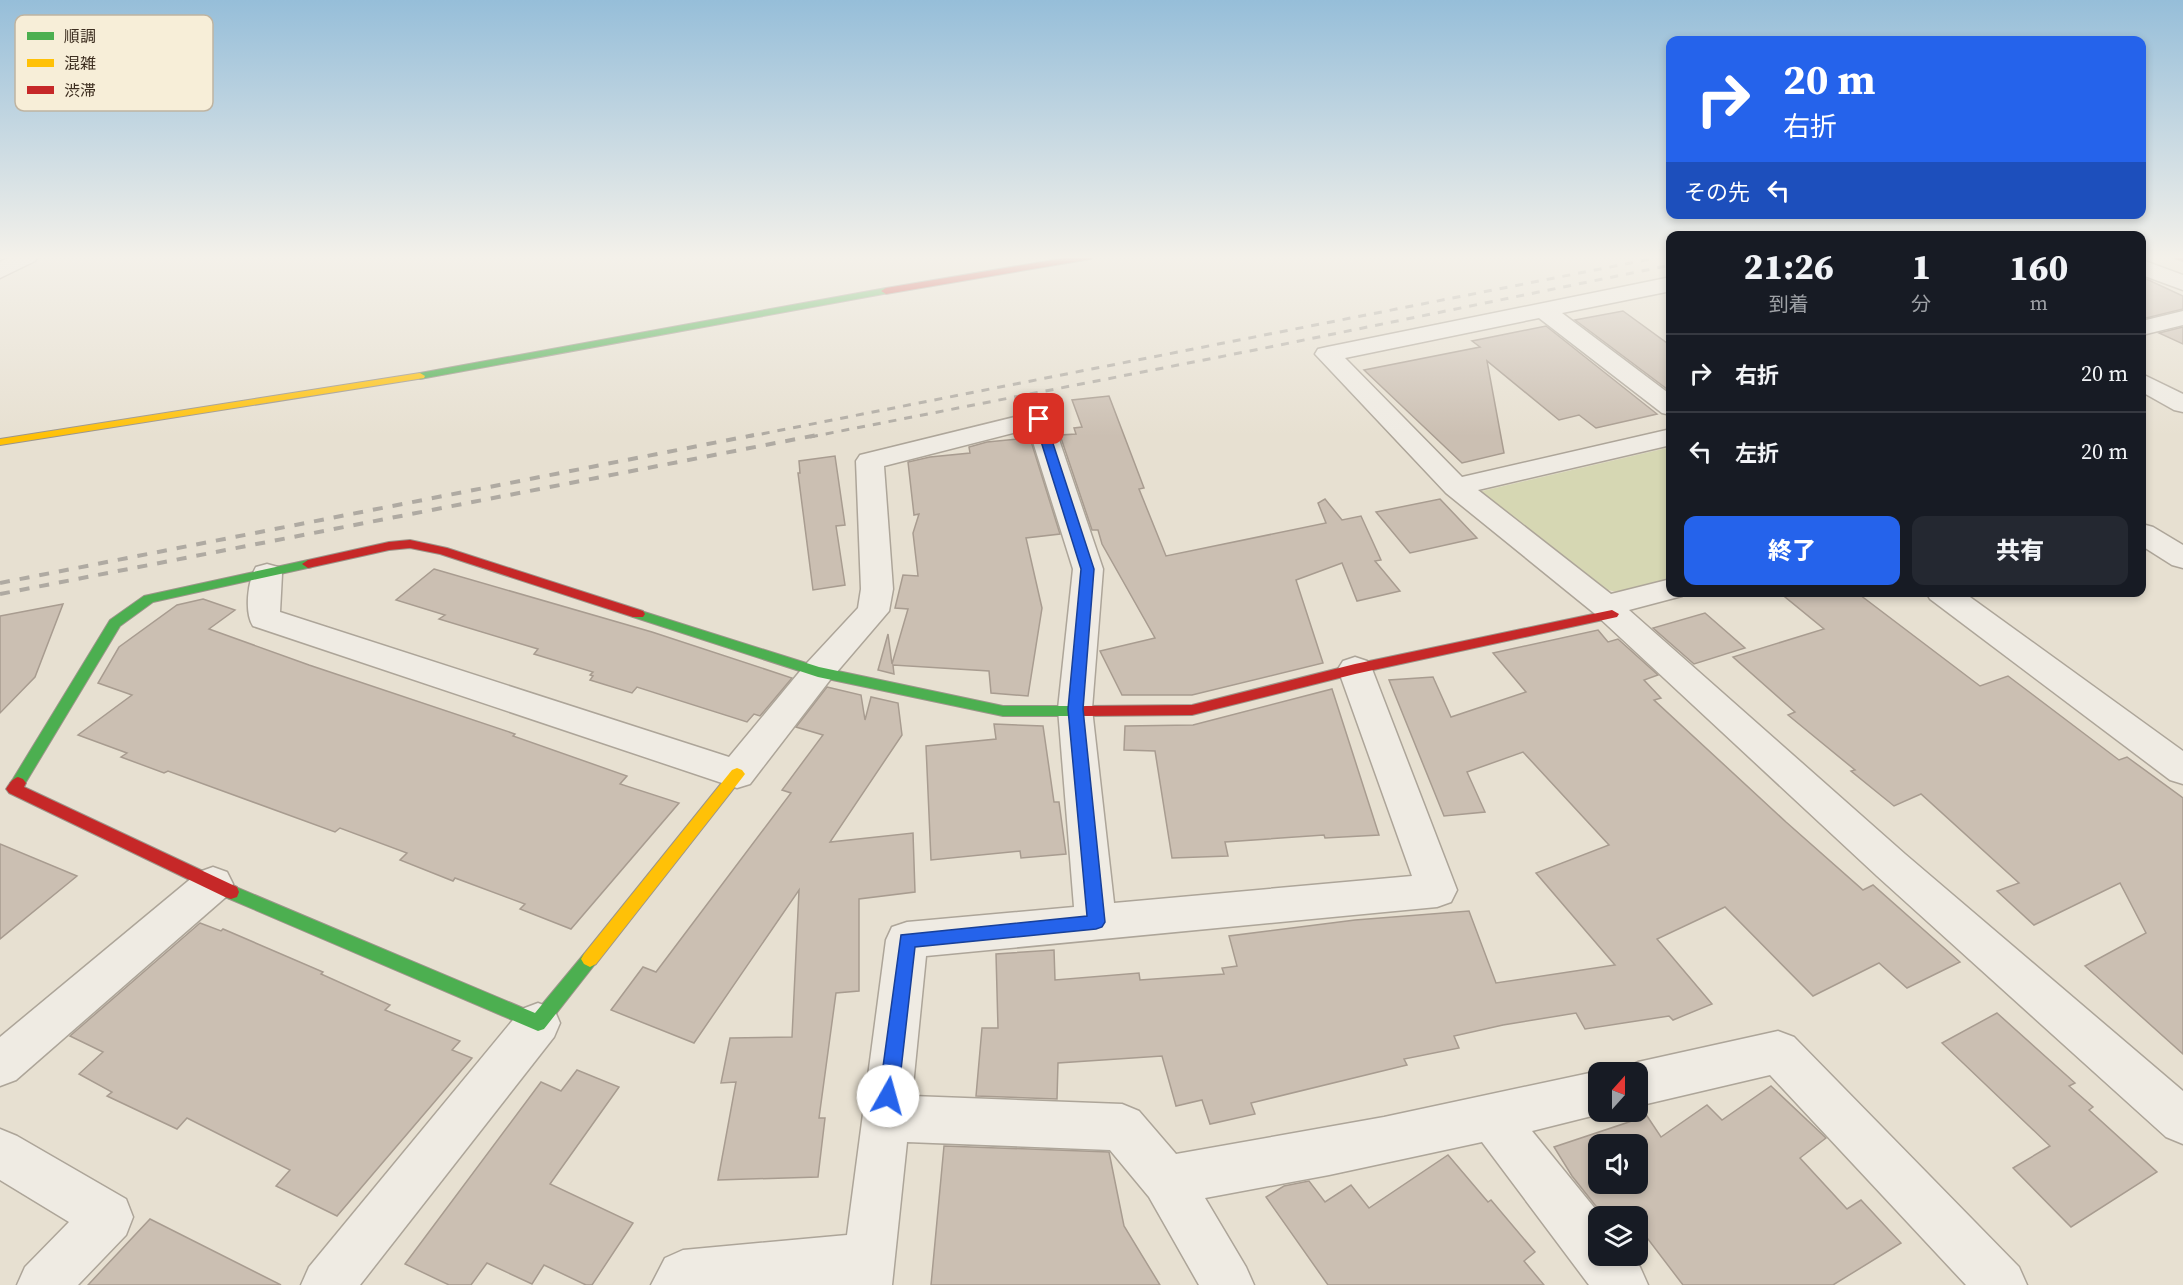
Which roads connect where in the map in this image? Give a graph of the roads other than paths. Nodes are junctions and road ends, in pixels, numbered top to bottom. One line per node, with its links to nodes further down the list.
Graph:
1 (748, 316): 10 (street)
2 (1514, 316): 11 (street)
3 (1551, 316): 7 (street)
4 (2183, 318): 5 (street)
5 (2146, 327)
6 (2146, 384): 8 (street)
7 (1666, 403)
8 (2183, 404)
9 (1666, 438): 11 (street)
10 (0, 441)
11 (1456, 488): 17 (street)
12 (2146, 535): 13 (street)
13 (2183, 558)
14 (267, 574): 19 (street); 22 (street); 23 (street)
15 (1666, 591): 17 (street)
16 (1948, 597): 21 (street)
17 (1609, 610): 18 (street); 32 (street)
18 (1355, 669): 20 (street); 25 (street)
19 (818, 672): 20 (street); 20 (street); 22 (street)
20 (1075, 709): 25 (street)
21 (2183, 770)
22 (737, 774): 26 (street)
23 (7, 790): 24 (street)
24 (213, 884): 26 (street); 27 (street)
25 (1096, 922): 30 (street)
26 (538, 1023): 39 (street)
27 (0, 1065)
28 (1648, 1082): 43 (street)
29 (1588, 1096): 31 (street)
30 (885, 1118): 34 (street); 37 (street)
31 (1492, 1118): 34 (street); 35 (street)
32 (2183, 1121)
33 (0, 1153): 38 (street)
34 (1166, 1180): 41 (street)
35 (1588, 1241)
36 (1607, 1266): 42 (street)
37 (867, 1271): 40 (street)
38 (43, 1285)
39 (327, 1285)
40 (677, 1285)
41 (1228, 1285)
42 (1622, 1285)
43 (2001, 1285)

